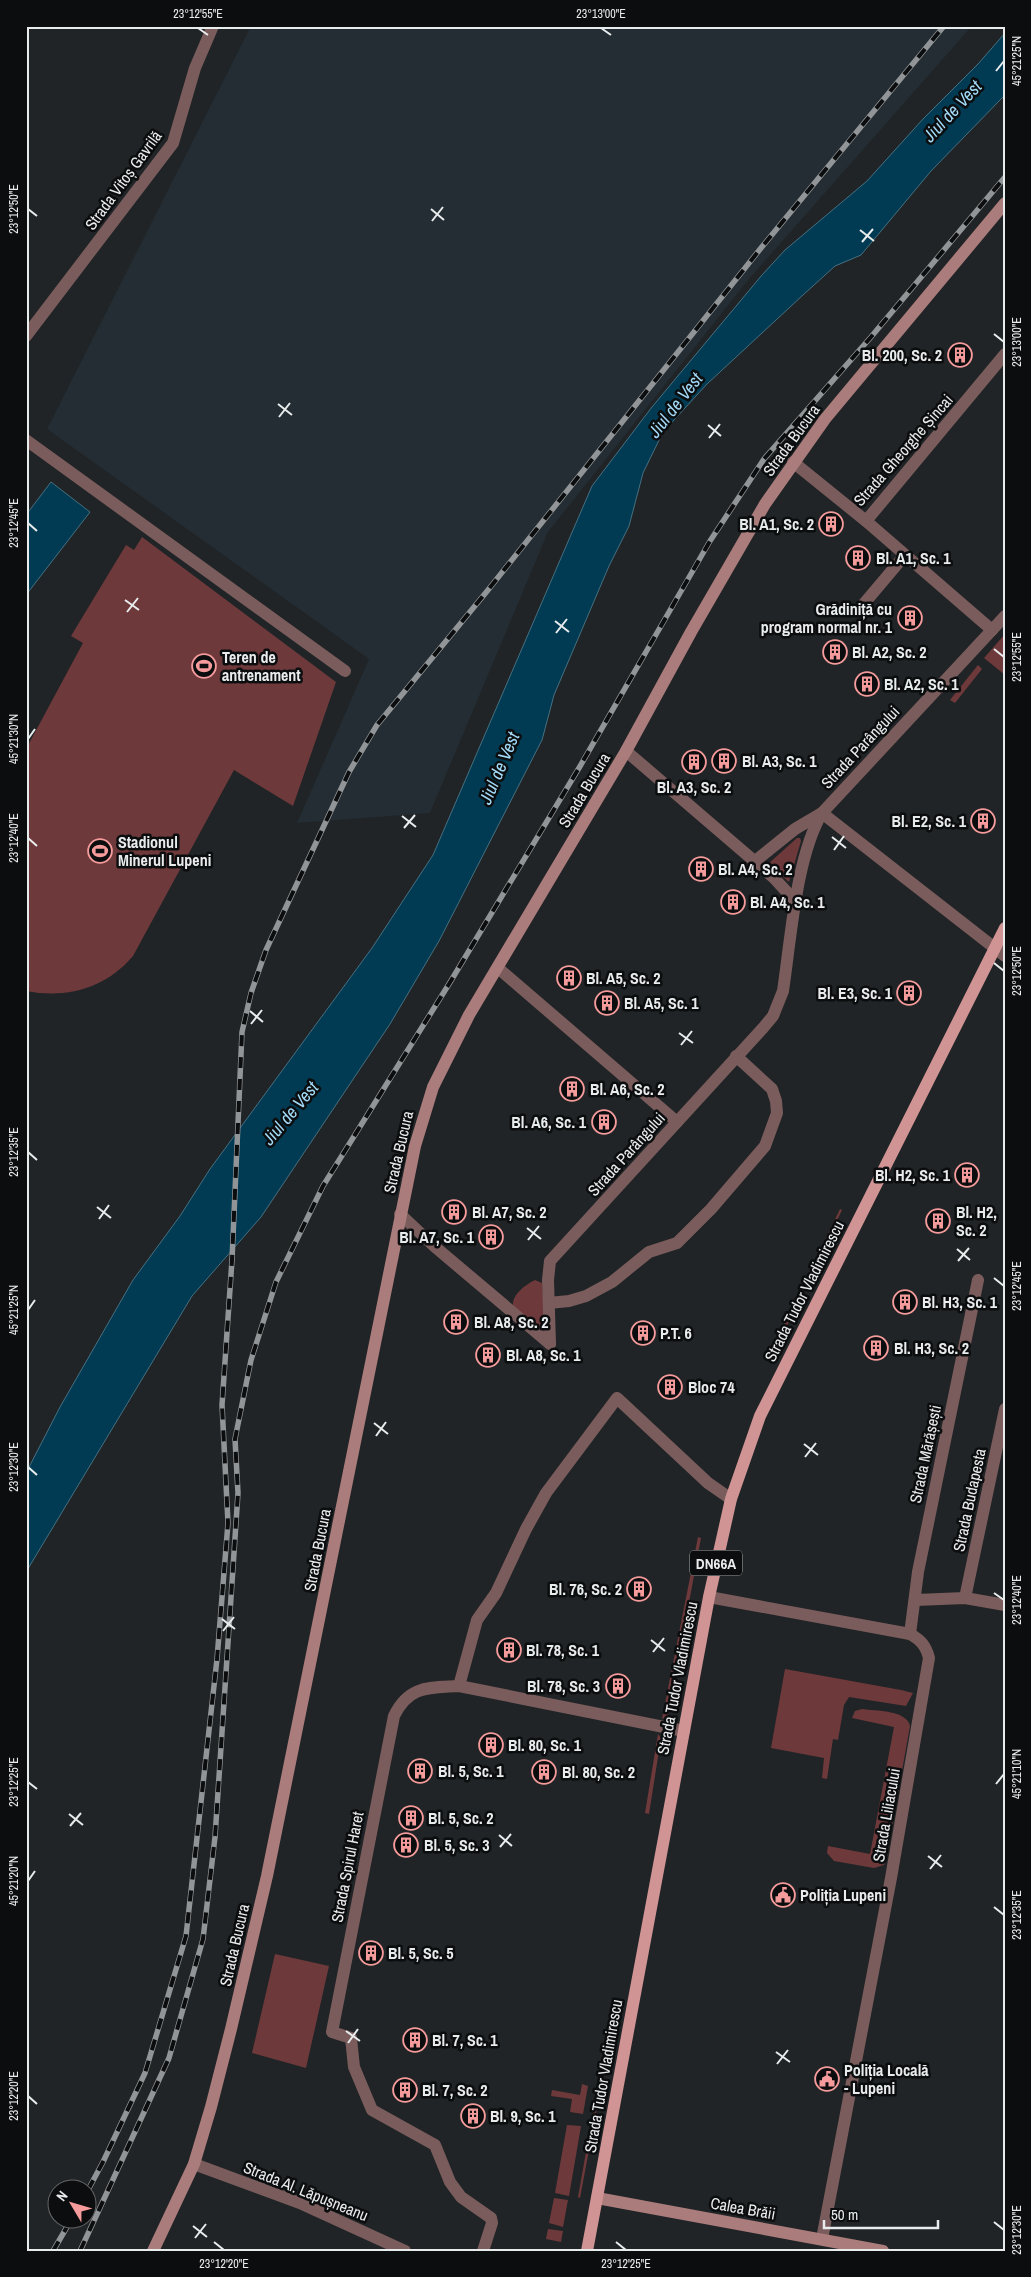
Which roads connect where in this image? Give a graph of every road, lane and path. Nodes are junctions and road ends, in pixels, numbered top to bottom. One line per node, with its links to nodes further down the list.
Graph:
1 (213, 26): 3 (street, Strada Vitoș Gavrilă)
2 (1005, 203): 6 (main road, Strada Bucura)
3 (26, 336)
4 (1005, 354): 7 (street, Strada Gheorghe Șincai)
5 (26, 440): 12 (street)
6 (793, 462): 7 (street, Strada Gheorghe Șincai); 13 (main road, Strada Bucura)
7 (866, 521): 8 (street)
8 (905, 555): 9 (street); 11 (street)
9 (862, 606)
10 (1005, 616): 11 (street, Strada Parângului)
11 (992, 630): 14 (street, Strada Parângului)
12 (345, 671)
13 (626, 751): 15 (street); 19 (main road, Strada Bucura)
14 (822, 813): 15 (street, Strada Parângului); 16 (street, Strada Parângului); 18 (street, Strada Parângului)
15 (754, 862): 16 (street)
16 (796, 902): 20 (street, Strada Parângului)
17 (1005, 928): 18 (main road, Strada Tudor Vladimirescu / DN66A)
18 (1000, 952): 26 (main road, Strada Tudor Vladimirescu / DN66A)
19 (498, 968): 21 (street); 22 (main road, Strada Bucura)
20 (736, 1056): 21 (street, Strada Parângului); 24 (street)
21 (677, 1122): 24 (street, Strada Parângului)
22 (400, 1214): 24 (street, Strada Parângului); 34 (main road, Strada Bucura)
23 (978, 1280): 29 (street, Strada Mărășești)
24 (549, 1303)
25 (1005, 1408): 28 (street, Strada Budapesta)
26 (731, 1499): 27 (main road, Strada Tudor Vladimirescu / DN66A); 32 (street)
27 (709, 1598): 31 (street); 33 (main road, Strada Tudor Vladimirescu / DN66A)
28 (965, 1598): 29 (street); 30 (street)
29 (916, 1600): 31 (street, Strada Mărășești)
30 (1005, 1604)
31 (914, 1636): 36 (street, Strada Liliacului)
32 (459, 1686): 33 (street, Strada Spirul Haret); 39 (street, Strada Spirul Haret)
33 (684, 1731): 35 (main road, Strada Tudor Vladimirescu / DN66A)
34 (194, 2164): 37 (main road, Strada Bucura); 38 (street, Strada Al. Lăpușneanu)
35 (597, 2198): 36 (main road, Calea Brăii); 40 (main road, Strada Tudor Vladimirescu / DN66A)
36 (822, 2239): 41 (main road, Calea Brăii)
37 (153, 2251)
38 (404, 2251)
39 (483, 2251)
40 (587, 2251)
41 (883, 2251)

